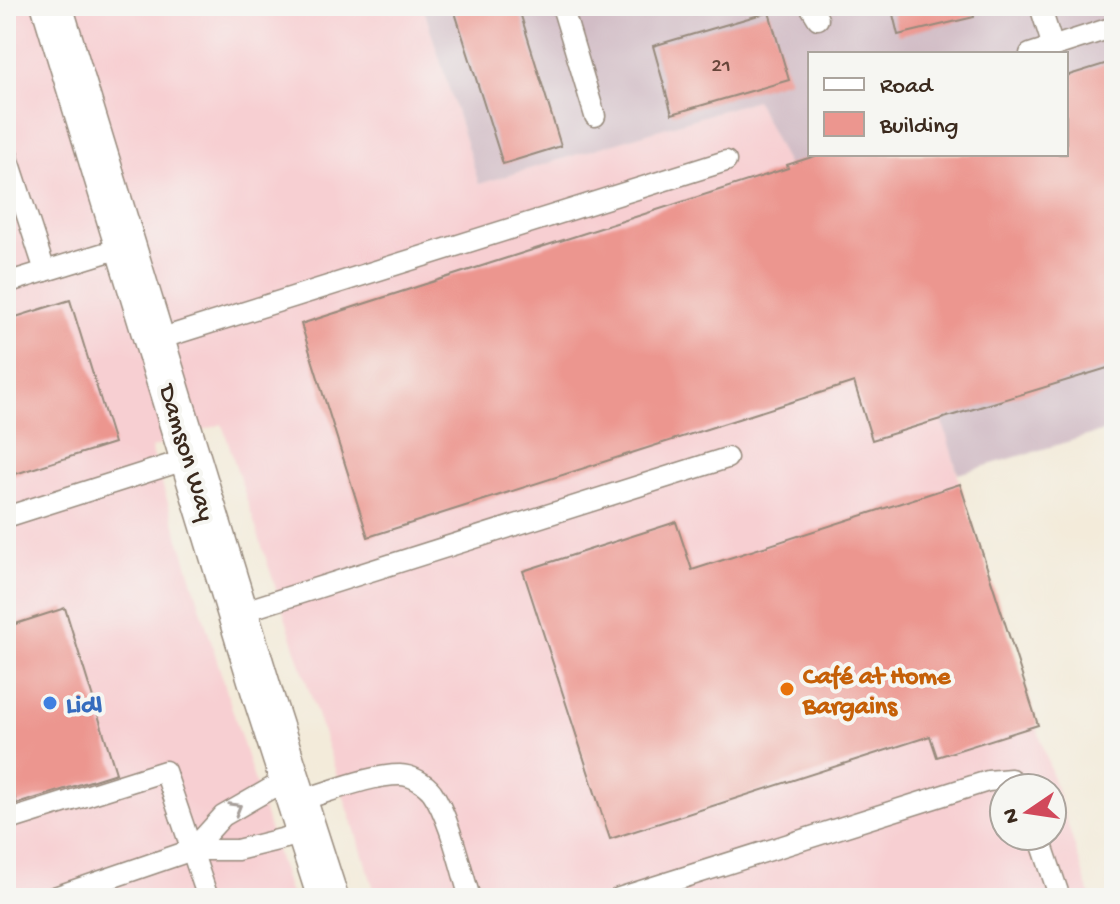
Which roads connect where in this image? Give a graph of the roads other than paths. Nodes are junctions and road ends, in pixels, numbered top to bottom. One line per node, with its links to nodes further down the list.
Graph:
1 (52, 6): 10 (street, Damson Way)
2 (1040, 6): 5 (lane)
3 (569, 8): 7 (lane)
4 (1114, 27): 5 (lane)
5 (1053, 47): 6 (lane)
6 (1037, 52)
7 (595, 116)
8 (6, 151): 11 (lane)
9 (726, 161): 13 (lane)
10 (127, 246): 11 (lane); 13 (street, Damson Way)
11 (45, 271): 12 (lane)
12 (6, 283)
13 (156, 340): 14 (street, Damson Way)
14 (191, 458): 16 (lane); 17 (street, Damson Way)
15 (727, 458): 17 (lane)
16 (6, 517)
17 (238, 613): 19 (street, Damson Way)
18 (988, 781): 27 (lane)
19 (297, 804): 21 (lane); 21 (lane, one-way to 19); 25 (street, Damson Way); 26 (lane)
20 (6, 821): 21 (lane)
21 (192, 850): 23 (lane); 24 (lane)
22 (1044, 852): 28 (lane)
23 (52, 898)
24 (208, 898)
25 (328, 898)
26 (470, 898)
27 (619, 898)
28 (1060, 898)

